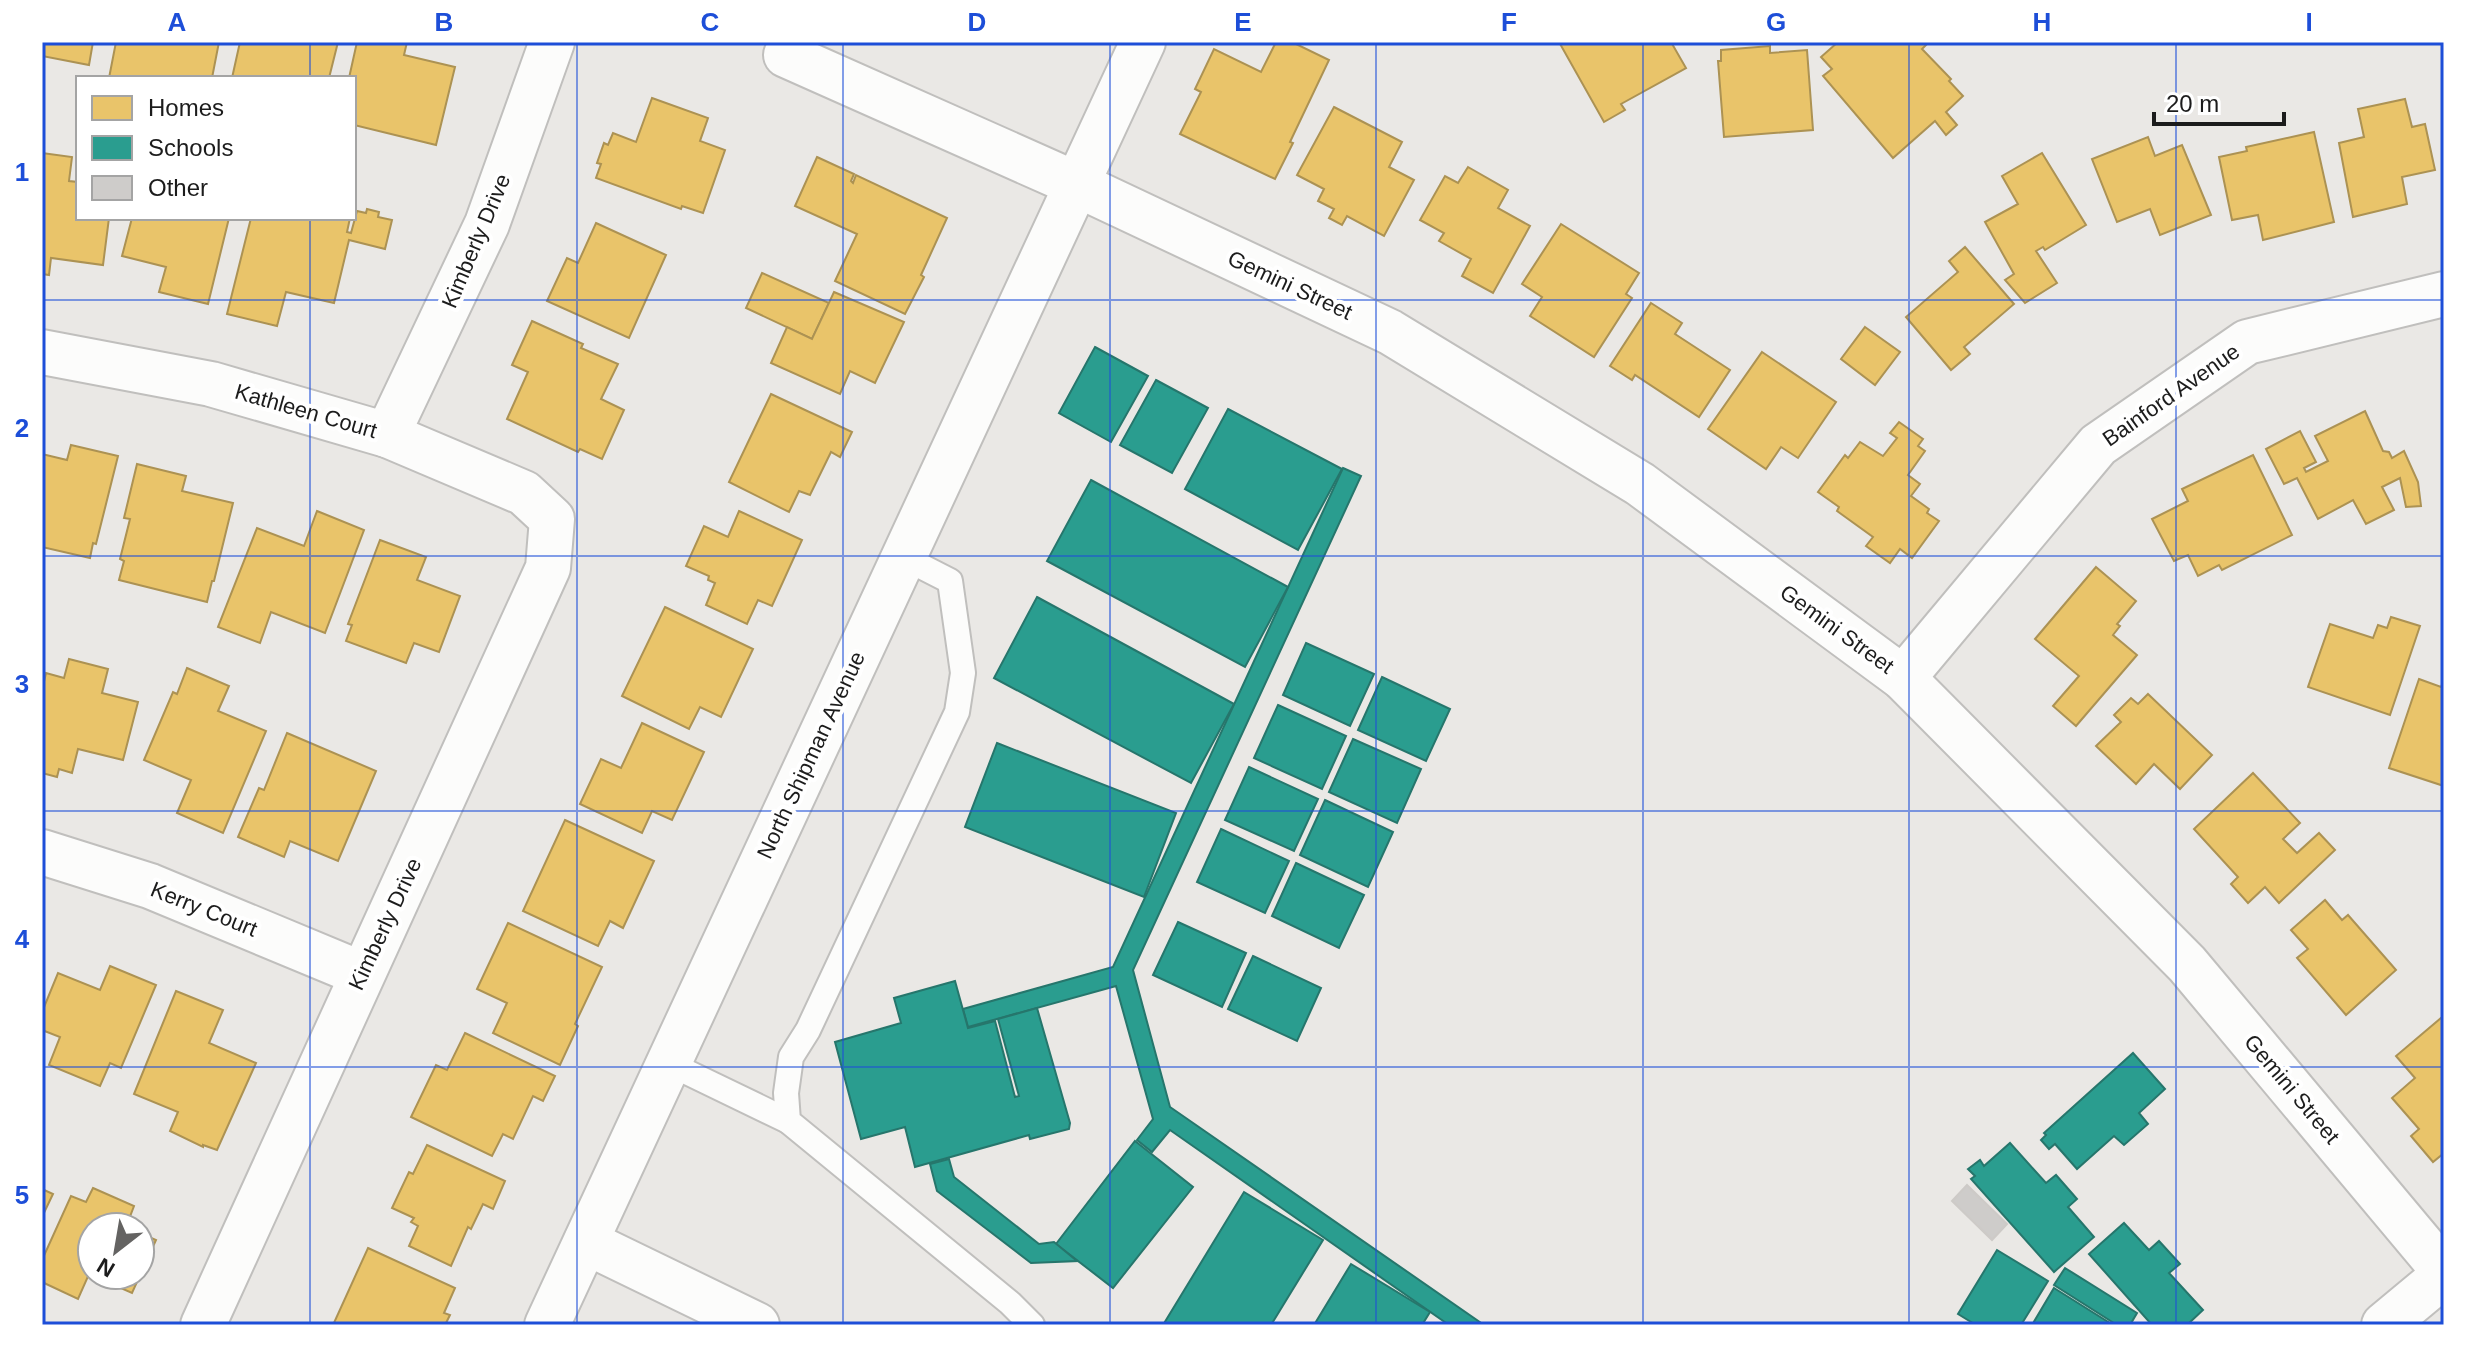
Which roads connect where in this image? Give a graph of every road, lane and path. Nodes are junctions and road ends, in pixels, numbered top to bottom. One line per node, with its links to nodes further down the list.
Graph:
1 (552, 42): 7 (street, Kimberly Drive)
2 (1143, 42): 4 (street, North Shipman Avenue)
3 (786, 55): 4 (street, Gemini Street)
4 (1076, 184): 9 (street, North Shipman Avenue); 10 (street, Gemini Street)
5 (2444, 296): 10 (street, Bainford Avenue)
6 (42, 352): 7 (street, Kathleen Court)
7 (387, 435): 8 (street, Kathleen Court)
8 (552, 519): 12 (street, Kimberly Drive)
9 (903, 557): 13 (street, North Shipman Avenue); 14 (lane)
10 (1903, 678): 16 (street, Gemini Street)
11 (42, 852): 12 (street, Kerry Court)
12 (362, 974): 17 (street, Kimberly Drive)
13 (668, 1063): 14 (lane); 15 (street, North Shipman Avenue)
14 (788, 1121): 20 (lane)
15 (586, 1242): 18 (street, North Shipman Avenue); 19 (street)
16 (2444, 1273): 21 (street)
17 (203, 1325)
18 (547, 1325)
19 (757, 1325)
20 (1032, 1325)
21 (2384, 1325)

